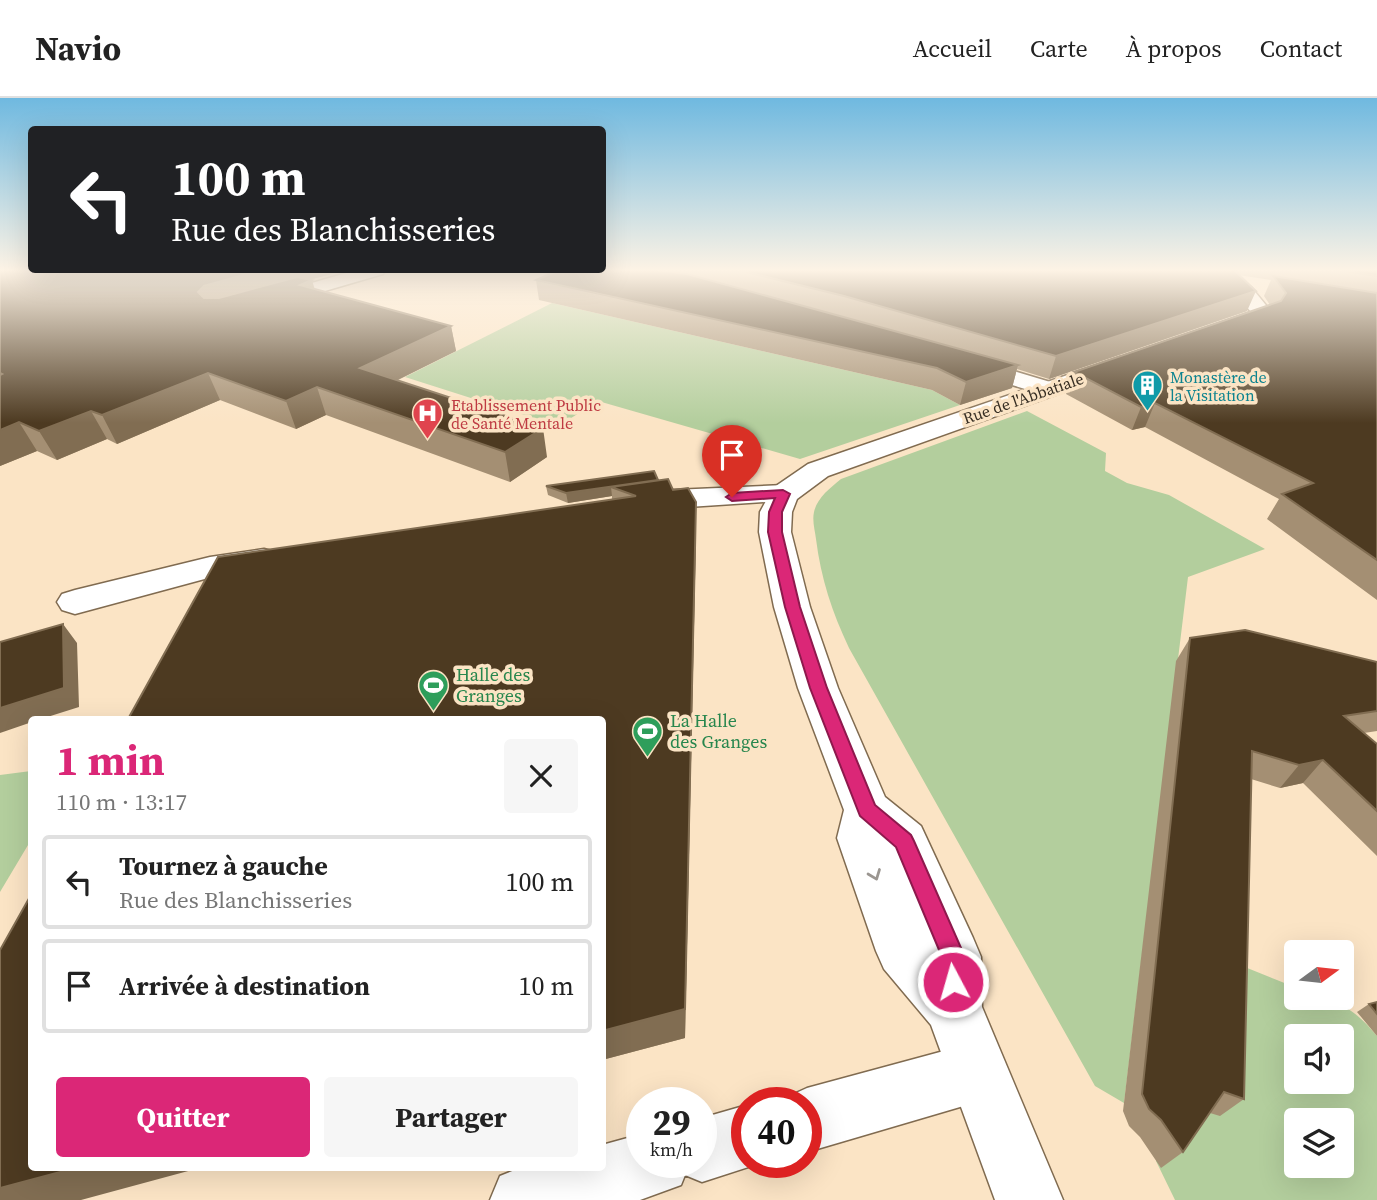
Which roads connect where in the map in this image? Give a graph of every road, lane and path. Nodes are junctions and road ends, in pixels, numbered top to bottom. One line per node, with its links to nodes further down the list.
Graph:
1 (1248, 320): 2 (street)
2 (1198, 338)
3 (1148, 354): 5 (street, Rue de l'Abbatiale)
4 (940, 356): 5 (street)
5 (1048, 389): 6 (street, Rue de l'Abbatiale)
6 (783, 494): 7 (street); 10 (street)
7 (619, 507)
8 (292, 555): 9 (street)
9 (75, 602)
10 (977, 1072): 11 (street); 14 (street)
11 (822, 1116)
12 (626, 1171): 13 (street)
13 (524, 1200)
14 (1029, 1200)

